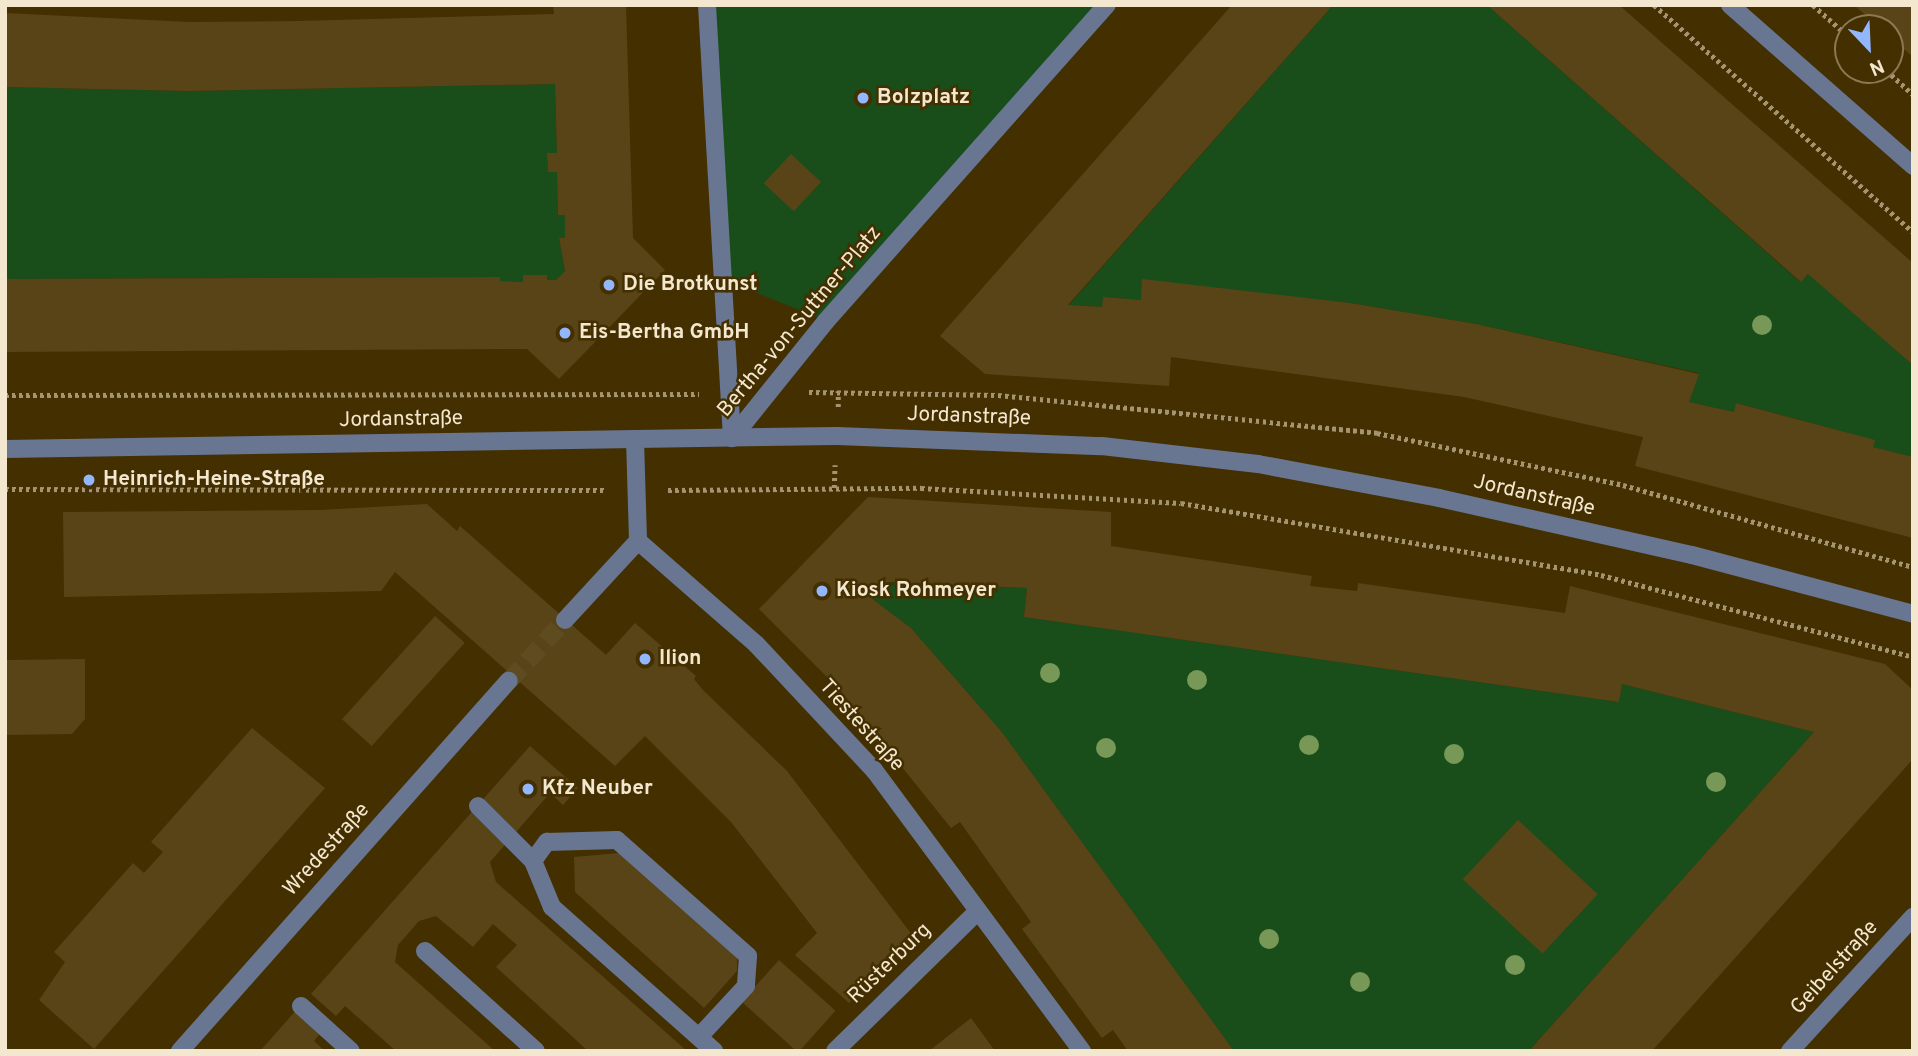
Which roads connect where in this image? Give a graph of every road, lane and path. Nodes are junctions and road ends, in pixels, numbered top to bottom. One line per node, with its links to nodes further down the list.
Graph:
1 (707, 5): 9 (street, Bertha-von-Suttner-Platz)
2 (1107, 5): 10 (street, Bertha-von-Suttner-Platz)
3 (1654, 5): 8 (path)
4 (1730, 5): 7 (street)
5 (1813, 5): 6 (path)
6 (1834, 24)
7 (1913, 166)
8 (1913, 232)
9 (731, 394): 11 (path); 12 (street, Bertha-von-Suttner-Platz)
10 (770, 394): 12 (street, Bertha-von-Suttner-Platz); 18 (path)
11 (5, 395)
12 (732, 438): 13 (street, Jordanstraße); 19 (street, Jordanstraße)
13 (635, 439): 14 (street, Jordanstraße); 16 (street)
14 (5, 449)
15 (5, 488): 16 (path)
16 (636, 491): 17 (street); 21 (path)
17 (638, 541): 20 (street); 25 (street, Tiestestraße)
18 (1913, 567)
19 (1913, 614)
20 (565, 620)
21 (1913, 657)
22 (509, 681): 31 (street, Wredestraße)
23 (478, 806): 24 (street)
24 (533, 861): 29 (street); 29 (street)
25 (977, 912): 35 (street, Rüsterburg); 36 (street, Tiestestraße)
26 (1913, 916): 30 (street, Geibelstraße)
27 (425, 951): 33 (street)
28 (301, 1006): 32 (street)
29 (699, 1037): 34 (street)
30 (1793, 1050)
31 (180, 1051)
32 (351, 1051)
33 (536, 1051)
34 (714, 1051)
35 (835, 1051)
36 (1082, 1051)

